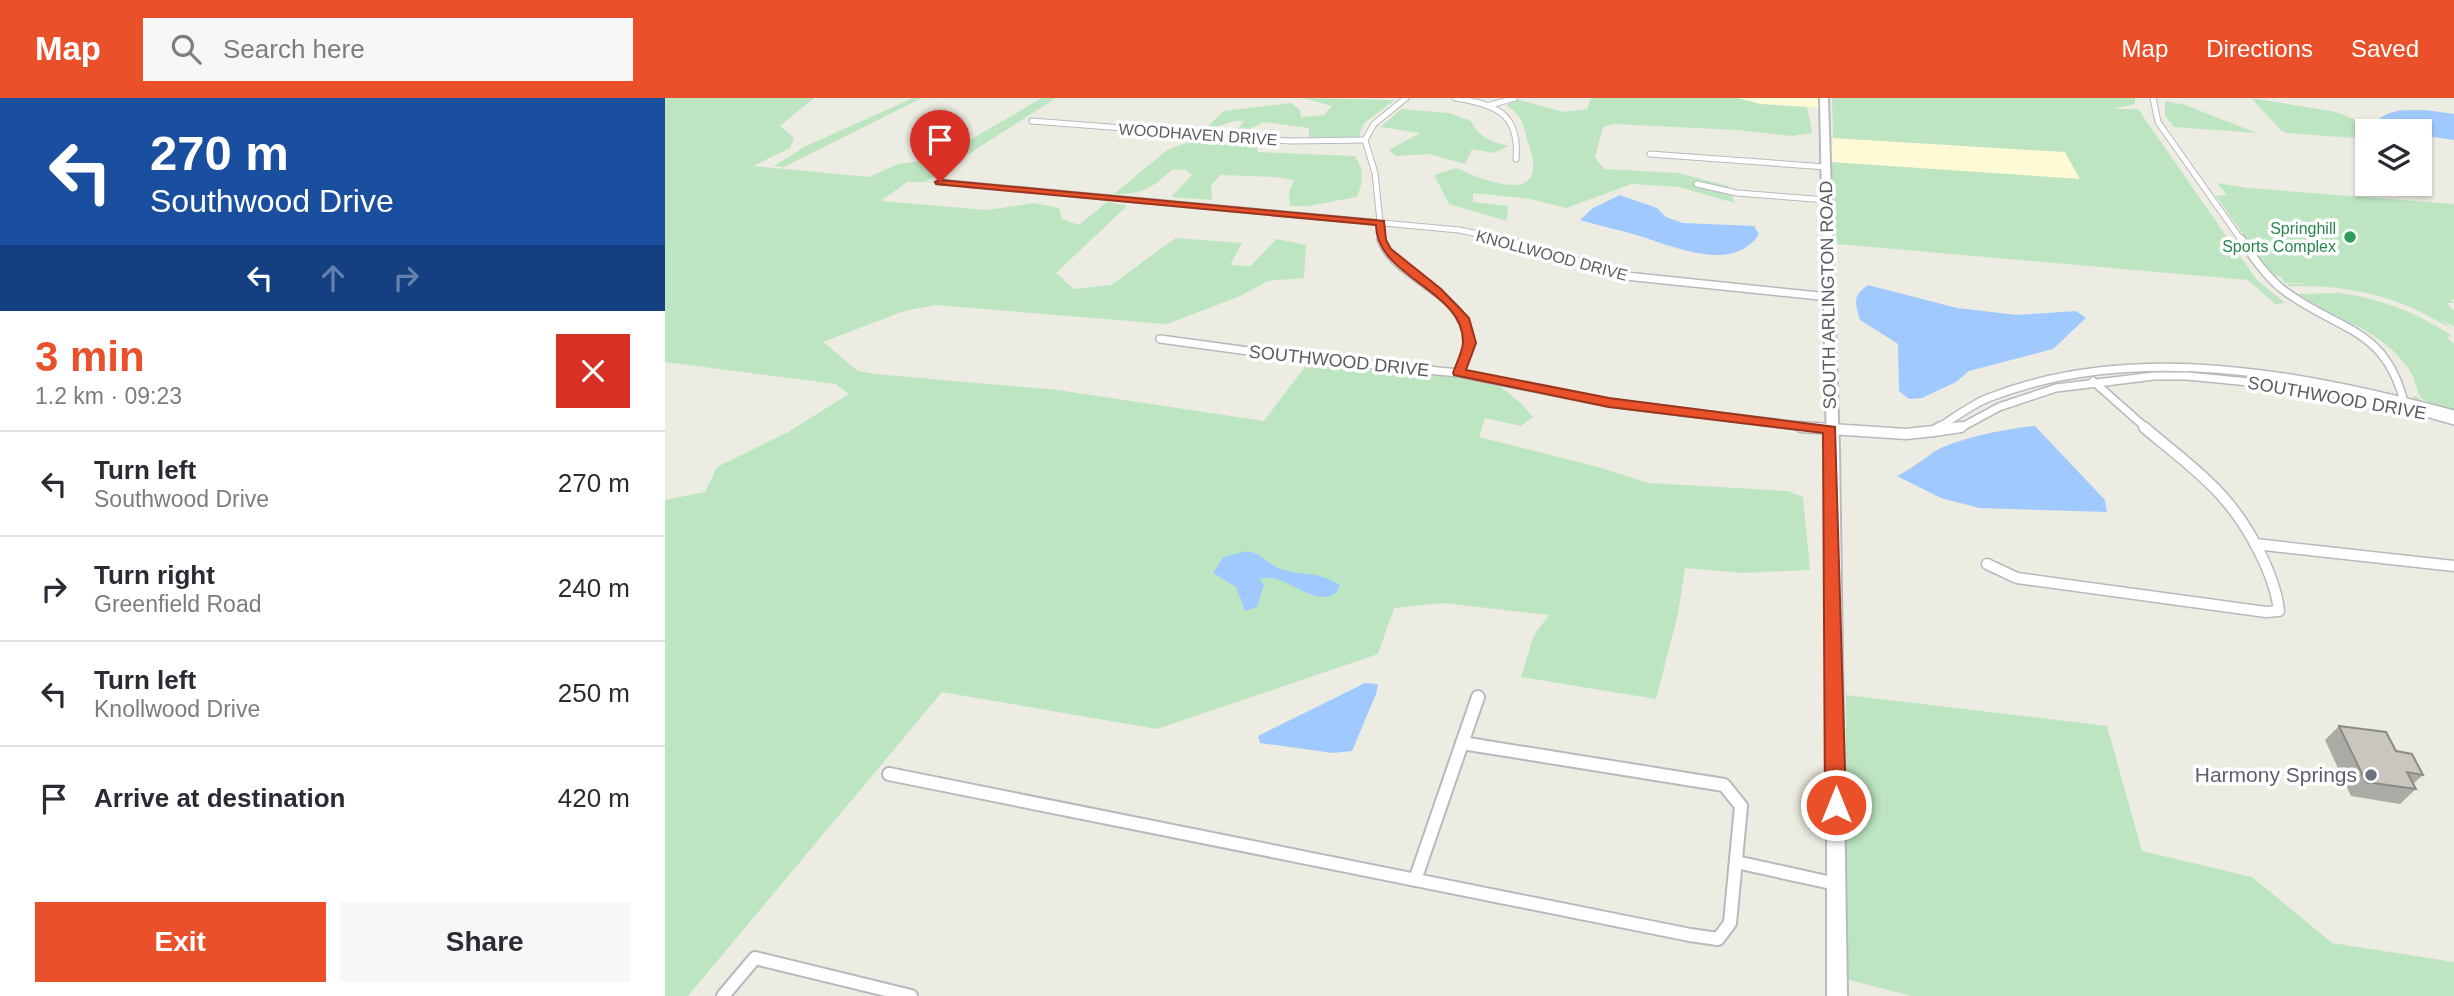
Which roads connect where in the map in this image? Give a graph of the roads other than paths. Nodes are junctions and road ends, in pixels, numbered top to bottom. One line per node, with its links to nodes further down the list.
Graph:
1 (1406, 98): 8 (street)
2 (1455, 98): 6 (street)
3 (1514, 98): 6 (street)
4 (1824, 98): 11 (main road, SOUTH ARLINGTON ROAD)
5 (2153, 98): 21 (street)
6 (1490, 105): 10 (street)
7 (1032, 121): 8 (street, WOODHAVEN DRIVE)
8 (1365, 140): 15 (street)
9 (1650, 154): 11 (street)
10 (1516, 159)
11 (1826, 166): 14 (main road, SOUTH ARLINGTON ROAD)
12 (940, 182): 15 (street, KNOLLWOOD DRIVE)
13 (1697, 184): 14 (street)
14 (1827, 200): 16 (main road, SOUTH ARLINGTON ROAD)
15 (1381, 223): 16 (street, KNOLLWOOD DRIVE); 18 (street)
16 (1829, 297): 24 (main road, SOUTH ARLINGTON ROAD)
17 (1160, 339): 18 (street, SOUTHWOOD DRIVE)
18 (1459, 373): 24 (street, SOUTHWOOD DRIVE)
19 (2084, 373): 20 (street); 21 (street, SOUTHWOOD DRIVE); 25 (street, SOUTHWOOD DRIVE)
20 (2094, 382): 21 (street, SOUTHWOOD DRIVE); 25 (street, SOUTHWOOD DRIVE); 26 (street)
21 (2405, 404): 22 (street, SOUTHWOOD DRIVE); 23 (street, SOUTHWOOD DRIVE)
22 (2454, 415)
23 (2454, 421)
24 (1830, 430): 25 (street, SOUTHWOOD DRIVE); 34 (main road, SOUTH ARLINGTON ROAD)
25 (1934, 431)
26 (2255, 544): 27 (street); 28 (street)
27 (1987, 564)
28 (2454, 566)
29 (1478, 697): 30 (street)
30 (1462, 743): 32 (street); 33 (street)
31 (889, 774): 33 (street)
32 (1736, 862): 33 (street); 34 (street)
33 (1415, 880)
34 (1836, 884): 37 (main road, SOUTH ARLINGTON ROAD)
35 (723, 996): 36 (street)
36 (911, 996)
37 (1837, 996)

